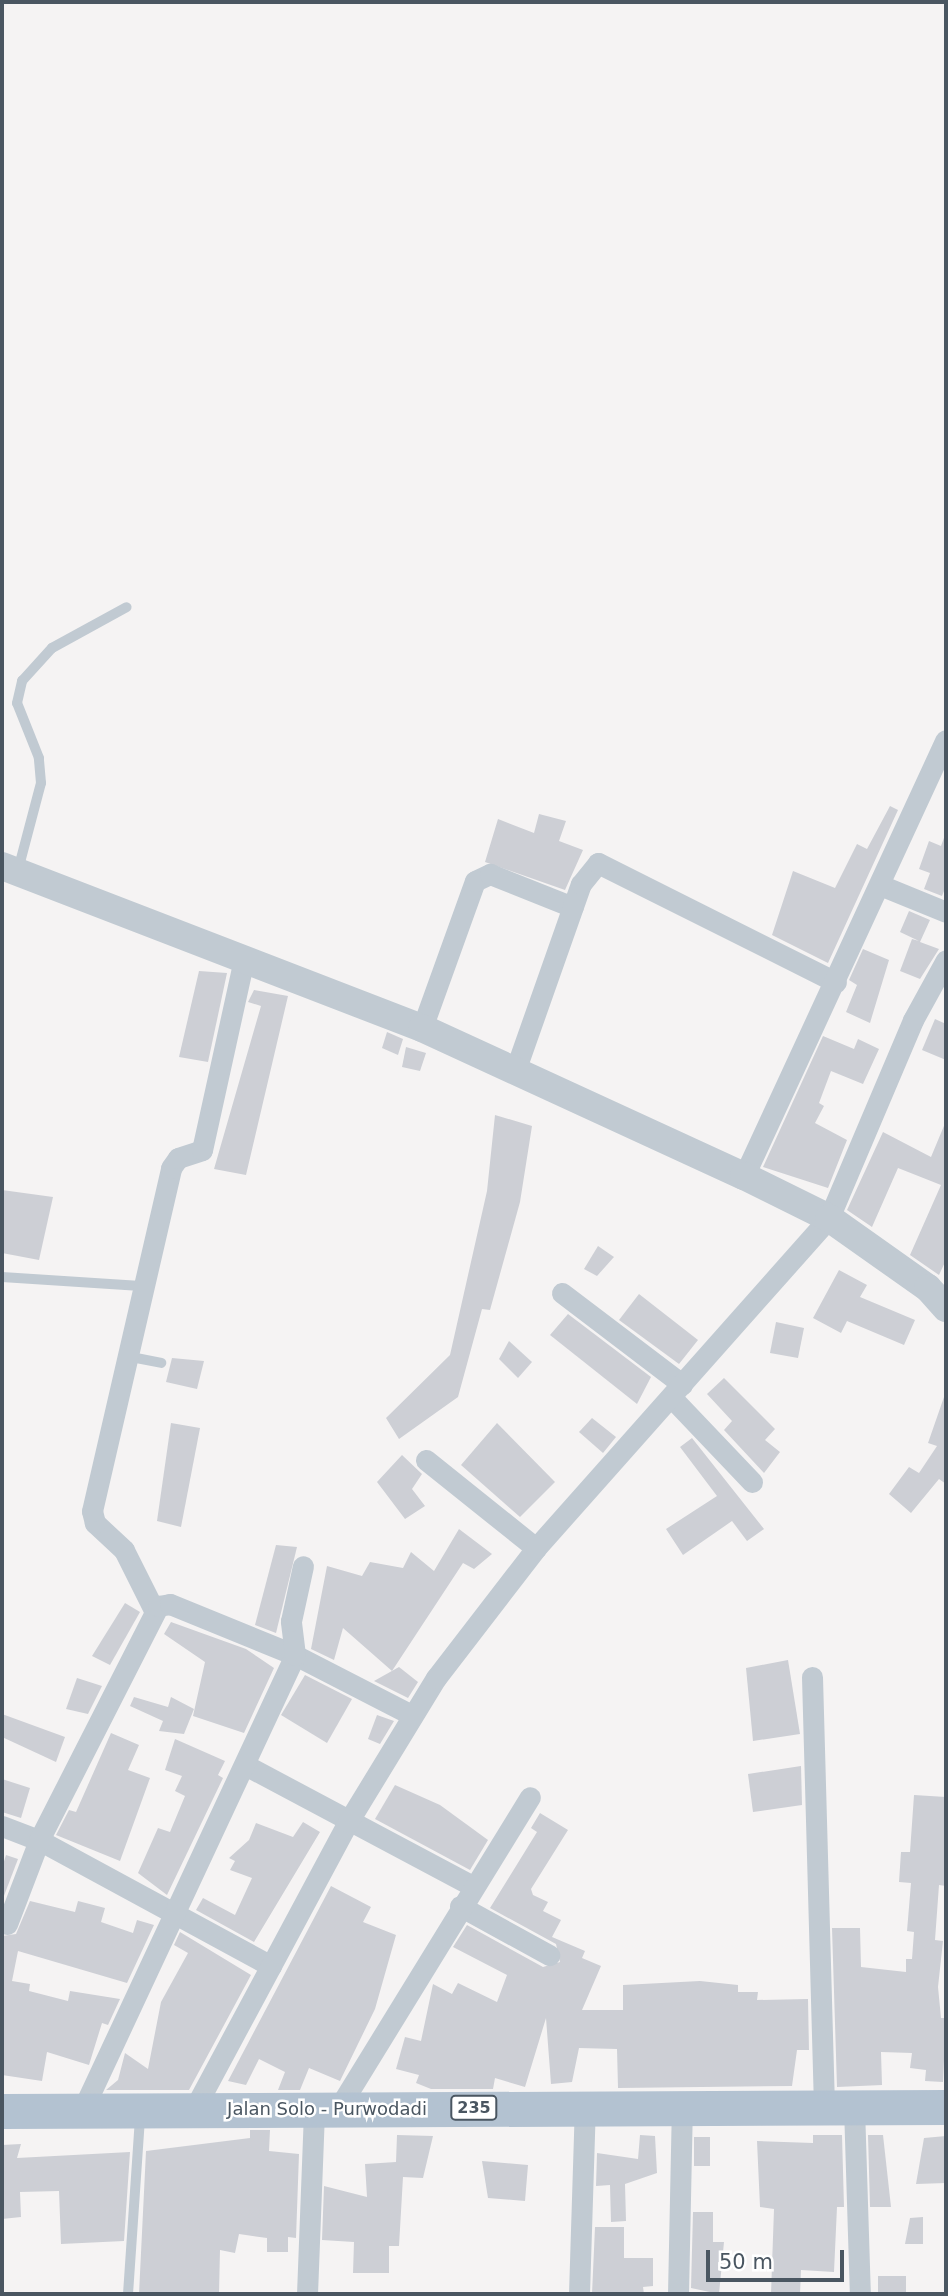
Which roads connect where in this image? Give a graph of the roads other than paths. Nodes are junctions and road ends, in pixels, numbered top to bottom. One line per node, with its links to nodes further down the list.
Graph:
1 (127, 607): 3 (lane)
2 (945, 740): 4 (street)
3 (10, 869): 7 (street)
4 (880, 885): 6 (street); 9 (street)
5 (573, 907): 9 (street); 10 (street); 11 (street)
6 (946, 912)
7 (244, 959): 10 (street); 15 (street)
8 (946, 960): 13 (street)
9 (836, 982): 12 (street)
10 (422, 1028): 11 (street)
11 (515, 1071): 12 (street)
12 (744, 1176): 13 (street)
13 (829, 1218): 17 (street); 20 (street)
14 (2, 1278): 15 (lane)
15 (141, 1286): 18 (street)
16 (562, 1293): 20 (street)
17 (944, 1299)
18 (125, 1356): 19 (lane); 25 (street)
19 (161, 1363)
20 (677, 1391): 22 (street); 23 (street)
21 (426, 1460): 23 (street)
22 (752, 1482)
23 (536, 1548): 28 (street)
24 (303, 1566): 26 (street)
25 (154, 1610): 26 (street); 33 (street)
26 (295, 1656): 28 (street); 29 (street)
27 (812, 1677): 43 (street)
28 (410, 1714): 31 (street)
29 (247, 1766): 31 (street); 36 (street)
30 (530, 1797): 34 (street)
31 (348, 1822): 34 (street); 39 (street)
32 (2, 1826): 33 (street)
33 (39, 1840): 36 (street); 37 (street)
34 (473, 1886): 35 (street)
35 (460, 1906): 38 (street); 44 (street)
36 (178, 1917): 39 (street); 47 (street)
37 (6, 1924)
38 (549, 1955)
39 (271, 1966): 48 (street)
40 (682, 2107): 42 (main road, Jalan Solo - Purwodadi / 235); 43 (main road, Jalan Solo - Purwodadi / 235); 52 (street)
41 (946, 2107): 43 (main road, Jalan Solo - Purwodadi / 235)
42 (585, 2108): 44 (main road, Jalan Solo - Purwodadi / 235); 51 (street)
43 (839, 2108): 53 (street)
44 (326, 2109): 48 (main road, Jalan Solo - Purwodadi / 235); 50 (street)
45 (140, 2110): 47 (main road, Jalan Solo - Purwodadi / 235); 48 (main road, Jalan Solo - Purwodadi / 235); 49 (lane)
46 (2, 2111): 47 (main road, Jalan Solo - Purwodadi / 235)
47 (82, 2111)
48 (192, 2111)
49 (128, 2294)
50 (307, 2294)
51 (579, 2294)
52 (678, 2294)
53 (860, 2294)

